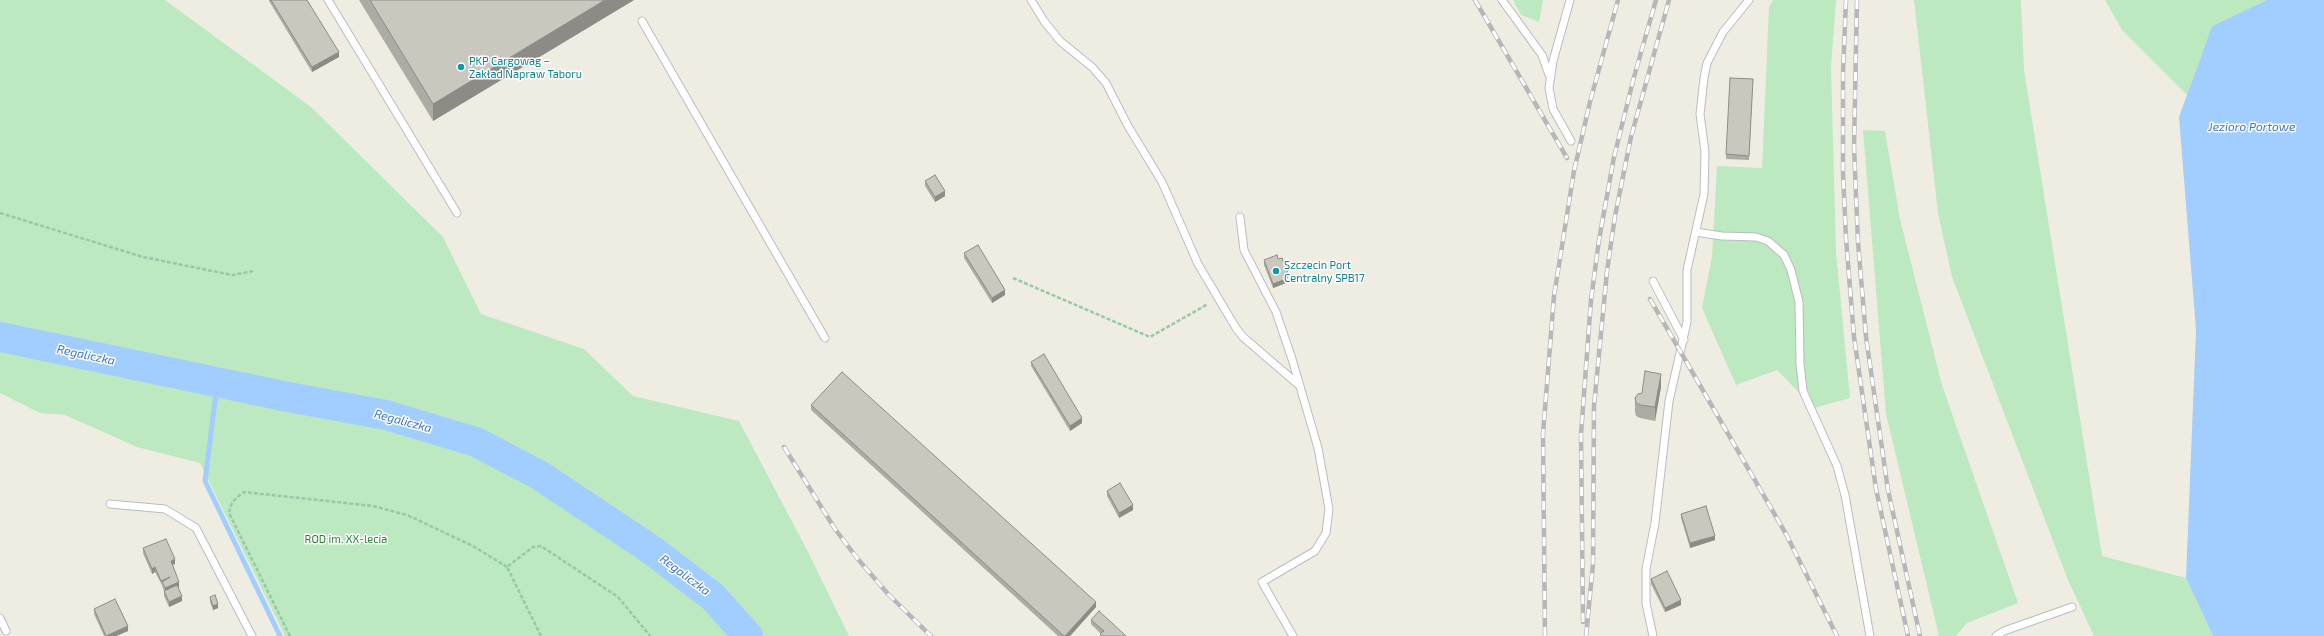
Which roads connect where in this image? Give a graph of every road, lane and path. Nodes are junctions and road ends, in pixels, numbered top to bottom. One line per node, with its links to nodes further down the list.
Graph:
1 (328, 0): 10 (lane)
2 (1031, 0): 16 (lane)
3 (1502, 0): 7 (lane)
4 (1570, 0): 7 (lane)
5 (1749, 0): 12 (lane)
6 (642, 21): 17 (lane)
7 (1550, 78): 8 (lane)
8 (1571, 141)
9 (0, 213): 13 (path)
10 (457, 213)
11 (1240, 217): 19 (lane)
12 (1696, 232): 18 (lane); 31 (lane)
13 (254, 271)
14 (1014, 278): 16 (path)
15 (1653, 281): 18 (lane)
16 (1218, 300): 19 (lane)
17 (825, 338)
18 (1684, 340): 30 (lane)
19 (1300, 386): 29 (lane)
20 (110, 504): 25 (lane)
21 (507, 567): 26 (path); 27 (path); 28 (path)
22 (2072, 607): 32 (lane)
23 (0, 618): 24 (lane)
24 (6, 631)
25 (252, 636)
26 (290, 636)
27 (541, 636)
28 (650, 636)
29 (1293, 636)
30 (1653, 636)
31 (1870, 636)
32 (1996, 636)

